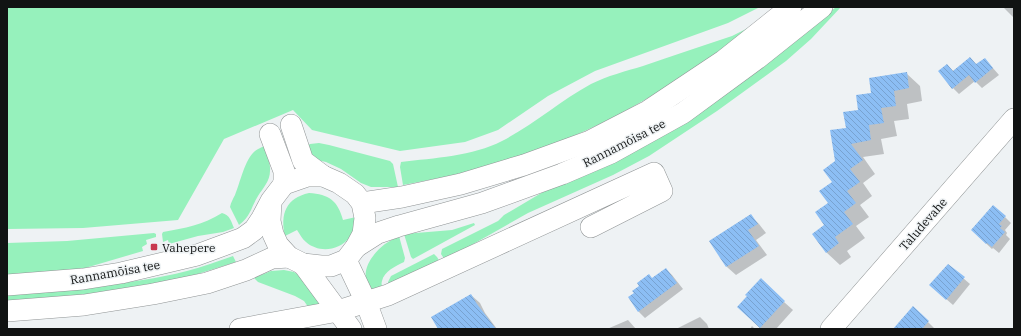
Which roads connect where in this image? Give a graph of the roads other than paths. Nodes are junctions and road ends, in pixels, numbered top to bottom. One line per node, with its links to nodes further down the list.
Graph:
1 (791, 7): 9 (street, Rannamõisa tee)
2 (822, 7): 11 (street, Rannamõisa tee)
3 (1014, 119): 20 (street, Taludevahe)
4 (291, 125): 6 (street)
5 (273, 142): 7 (street)
6 (323, 176): 7 (street); 9 (street)
7 (284, 184): 8 (street)
8 (271, 201): 12 (street); 13 (street, Rannamõisa tee)
9 (362, 202): 11 (street)
10 (591, 227): 14 (street)
11 (351, 253): 12 (street); 14 (street)
12 (296, 261): 15 (street); 16 (street)
13 (7, 285)
14 (366, 302): 16 (street); 19 (street)
15 (7, 311)
16 (338, 311): 17 (street); 18 (street)
17 (240, 329)
18 (351, 329)
19 (376, 329)
20 (831, 329)

